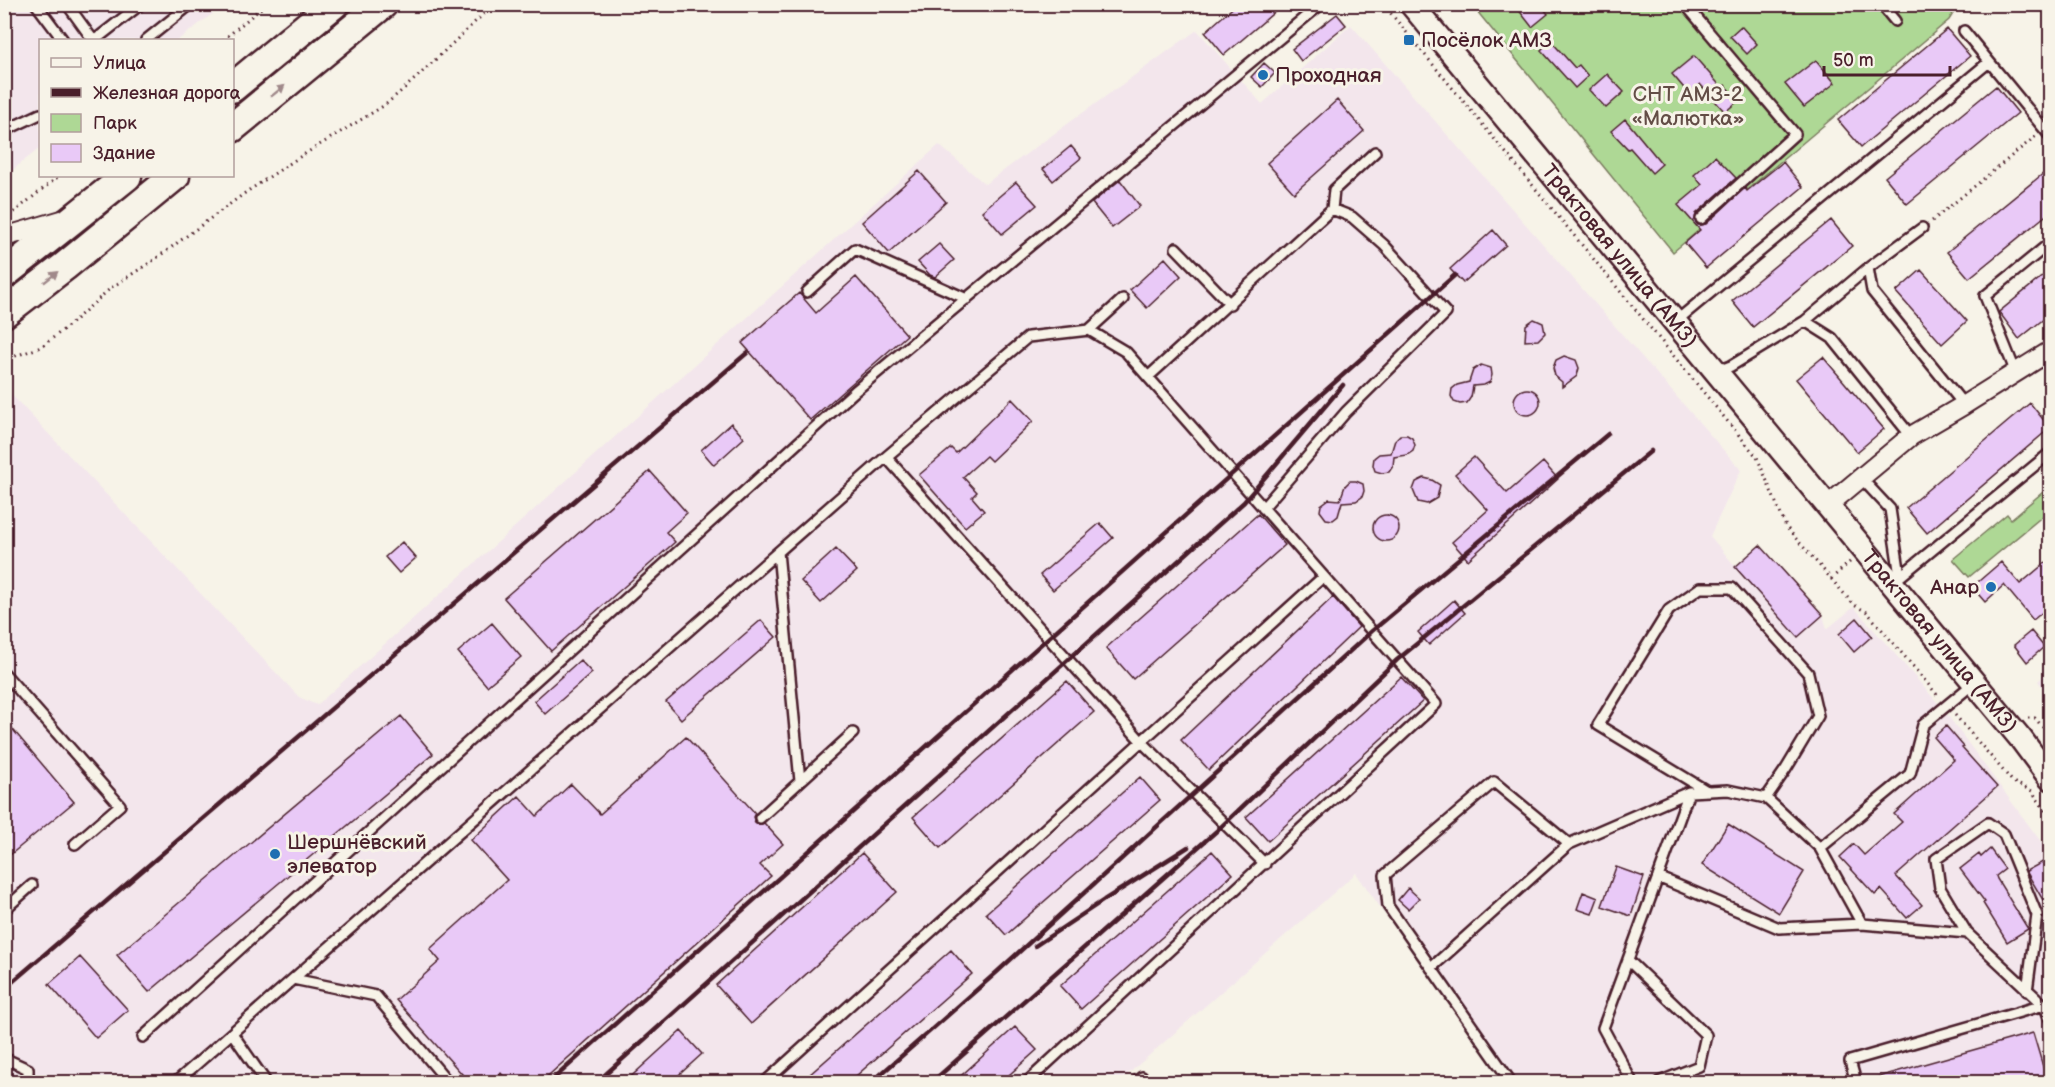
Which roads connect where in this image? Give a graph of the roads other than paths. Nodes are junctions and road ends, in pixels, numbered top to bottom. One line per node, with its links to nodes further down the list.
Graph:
1 (36, 4): 13 (lane)
2 (68, 4): 14 (lane)
3 (141, 4): 15 (lane)
4 (191, 4): 16 (lane)
5 (334, 4): 18 (main road)
6 (383, 4): 20 (main road, one-way to 6)
7 (1321, 4): 36 (lane)
8 (1411, 4): 41 (street, Трактовая улица (АМЗ))
9 (1685, 4): 28 (lane)
10 (1881, 4): 11 (lane)
11 (1895, 21)
12 (1964, 31): 17 (lane)
13 (62, 39)
14 (93, 39)
15 (95, 39)
16 (147, 39)
17 (1989, 62): 22 (lane); 41 (lane)
18 (234, 86)
19 (39, 114): 21 (lane)
20 (234, 126)
21 (4, 131)
22 (2048, 133)
23 (1375, 152): 26 (lane)
24 (126, 177): 27 (main road)
25 (174, 177): 39 (main road, one-way to 25)
26 (1332, 209): 38 (lane); 53 (lane)
27 (81, 214): 30 (street); 34 (main road)
28 (1701, 219)
29 (1922, 228): 33 (lane)
30 (4, 237)
31 (2050, 243): 45 (lane)
32 (1176, 248): 38 (lane)
33 (1868, 268): 40 (lane); 47 (lane)
34 (4, 274)
35 (807, 292): 36 (lane)
36 (967, 299): 83 (lane)
37 (1123, 299): 42 (lane)
38 (1230, 304): 46 (lane)
39 (4, 313)
40 (1805, 321): 44 (lane); 48 (lane)
41 (1674, 322): 44 (street, Трактовая улица (АМЗ))
42 (1089, 330): 46 (lane); 50 (lane)
43 (2050, 351): 45 (street)
44 (1716, 372): 52 (street, Трактовая улица (АМЗ))
45 (2016, 373): 47 (street)
46 (1149, 377): 53 (lane)
47 (1964, 405): 48 (street)
48 (1911, 436): 51 (street)
49 (2050, 453): 56 (lane)
50 (886, 457): 54 (lane); 60 (lane)
51 (1861, 478): 52 (street); 56 (lane)
52 (1827, 506): 56 (street, Трактовая улица (АМЗ))
53 (1263, 508): 55 (lane)
54 (778, 552): 62 (lane); 78 (lane)
55 (1323, 577): 60 (lane); 70 (lane)
56 (1896, 580): 58 (street, Трактовая улица (АМЗ))
57 (4, 673): 67 (lane)
58 (1974, 683): 61 (street, Трактовая улица (АМЗ)); 69 (lane)
59 (853, 734): 62 (lane)
60 (1142, 742): 70 (lane); 89 (lane)
61 (2050, 778)
62 (800, 781): 66 (lane)
63 (1707, 791): 64 (lane); 65 (lane); 65 (lane)
64 (1689, 792): 68 (lane); 71 (lane)
65 (1766, 798): 69 (lane)
66 (760, 818)
67 (75, 844)
68 (1569, 844): 77 (lane); 77 (lane)
69 (1820, 848): 74 (lane)
70 (1265, 864): 90 (lane)
71 (1658, 877): 74 (lane); 76 (lane)
72 (32, 885): 73 (lane)
73 (4, 910)
74 (1862, 924): 75 (lane)
75 (1967, 933): 79 (lane); 79 (lane)
76 (1628, 960): 92 (lane); 93 (lane)
77 (1431, 968): 91 (lane)
78 (293, 979): 82 (lane); 88 (lane)
79 (2027, 991): 80 (lane)
80 (2044, 1005): 81 (lane); 94 (lane)
81 (2050, 1019)
82 (232, 1033): 86 (lane); 87 (lane)
83 (143, 1037)
84 (4, 1058): 85 (lane)
85 (28, 1083)
86 (176, 1083)
87 (266, 1083)
88 (448, 1083)
89 (765, 1083)
90 (1028, 1083)
91 (1510, 1083)
92 (1632, 1083)
93 (1659, 1083)
94 (1856, 1083)

